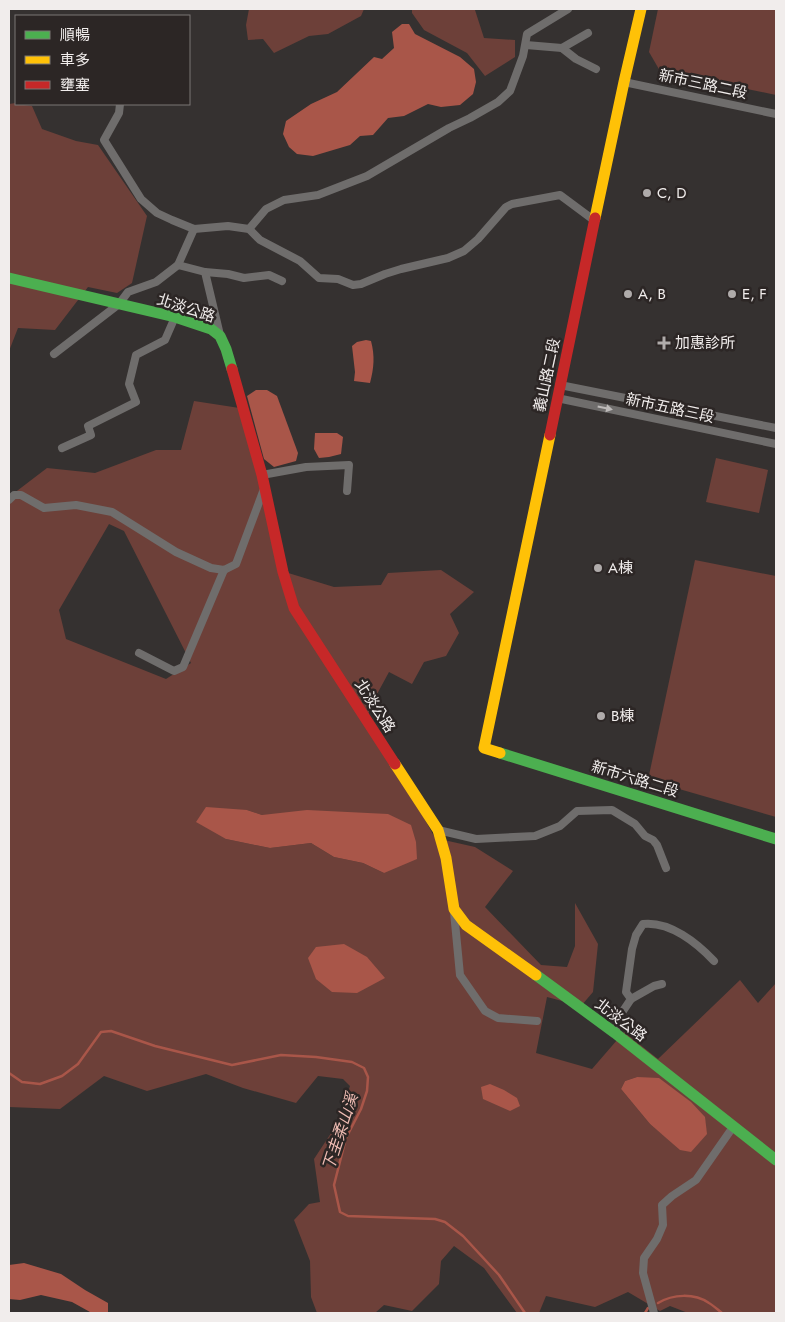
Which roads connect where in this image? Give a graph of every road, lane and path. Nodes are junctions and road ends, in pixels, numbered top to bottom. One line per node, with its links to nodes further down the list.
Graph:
1 (568, 9): 4 (street)
2 (641, 9): 7 (main road, 義山路二段)
3 (588, 33): 5 (street)
4 (526, 45): 5 (street); 12 (street)
5 (562, 48): 6 (street)
6 (596, 69)
7 (624, 82): 9 (street, 新市三路二段); 10 (main road, 義山路二段)
8 (120, 105): 11 (street)
9 (776, 114)
10 (595, 220): 12 (street); 21 (main road, 義山路二段)
11 (194, 229): 12 (street); 13 (street)
12 (249, 229)
13 (178, 265): 14 (street); 17 (street)
14 (205, 272): 16 (street); 19 (street)
15 (9, 278): 17 (main road, 北淡公路)
16 (282, 281)
17 (119, 304): 18 (main road, 北淡公路); 20 (street)
18 (175, 317): 19 (main road, 北淡公路); 25 (street)
19 (220, 336): 26 (main road, 北淡公路)
20 (54, 354)
21 (560, 385): 22 (main road, 義山路二段); 23 (street, 新市五路三段)
22 (557, 398): 24 (street, 新市五路三段, one-way to 24); 32 (main road, 義山路二段)
23 (776, 428)
24 (776, 444)
25 (62, 448)
26 (262, 475): 27 (main road, 北淡公路); 28 (street)
27 (264, 488): 30 (street); 33 (main road, 北淡公路)
28 (347, 491)
29 (9, 500): 30 (street)
30 (224, 570): 31 (street)
31 (139, 653)
32 (484, 748): 34 (main road, 新市六路二段)
33 (438, 830): 35 (street); 36 (main road, 北淡公路)
34 (776, 839)
35 (666, 868)
36 (454, 908): 40 (street); 41 (main road, 北淡公路)
37 (714, 961): 39 (street)
38 (662, 984): 39 (street)
39 (631, 999): 41 (street)
40 (537, 1021)
41 (615, 1033): 42 (main road, 北淡公路)
42 (733, 1127): 43 (main road, 北淡公路); 44 (street)
43 (776, 1160)
44 (654, 1313)

